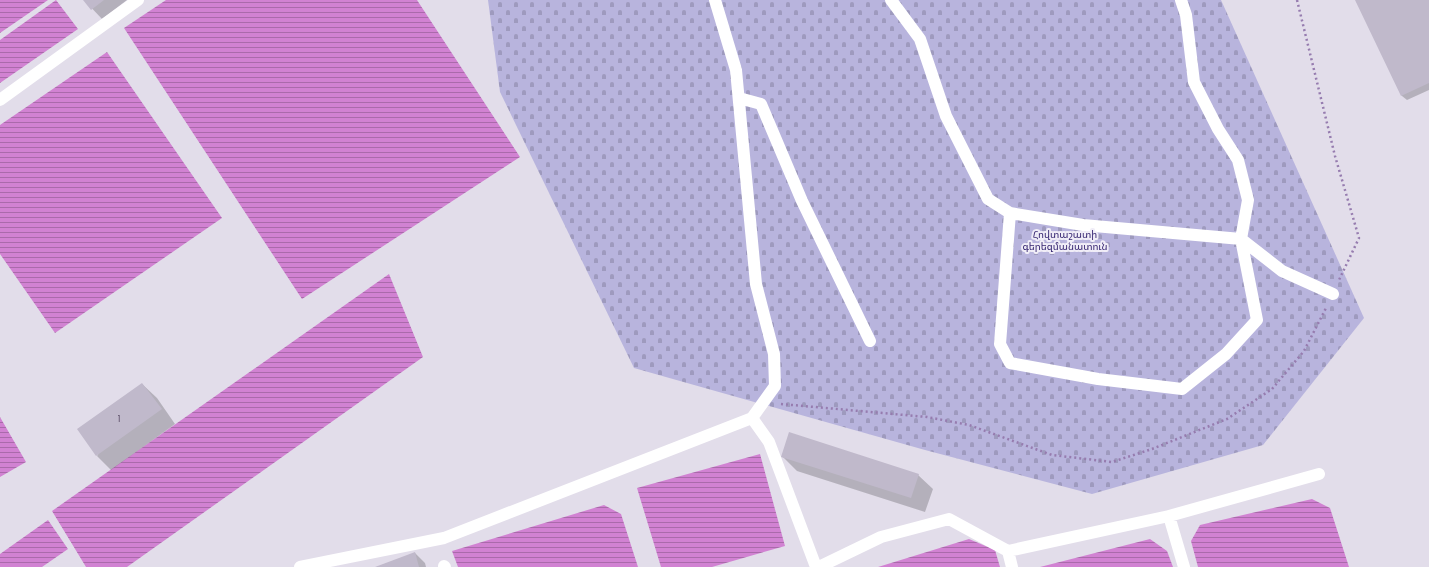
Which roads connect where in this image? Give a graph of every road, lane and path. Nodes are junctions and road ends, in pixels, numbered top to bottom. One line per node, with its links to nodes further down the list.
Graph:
1 (138, 0): 7 (lane)
2 (715, 0): 6 (lane)
3 (891, 0): 8 (lane)
4 (1181, 0): 9 (lane)
5 (1297, 0): 10 (path)
6 (739, 98): 11 (lane); 12 (lane)
7 (0, 100)
8 (1010, 213): 9 (lane); 9 (lane)
9 (1241, 239): 10 (lane)
10 (1333, 294): 12 (path)
11 (870, 341)
12 (763, 402): 13 (lane)
13 (752, 418): 17 (lane); 18 (lane)
14 (1319, 474): 15 (lane)
15 (1169, 516): 16 (lane); 21 (lane)
16 (1008, 551): 19 (lane); 20 (lane)
17 (300, 567)
18 (816, 567)
19 (819, 567)
20 (1012, 567)
21 (1184, 567)

